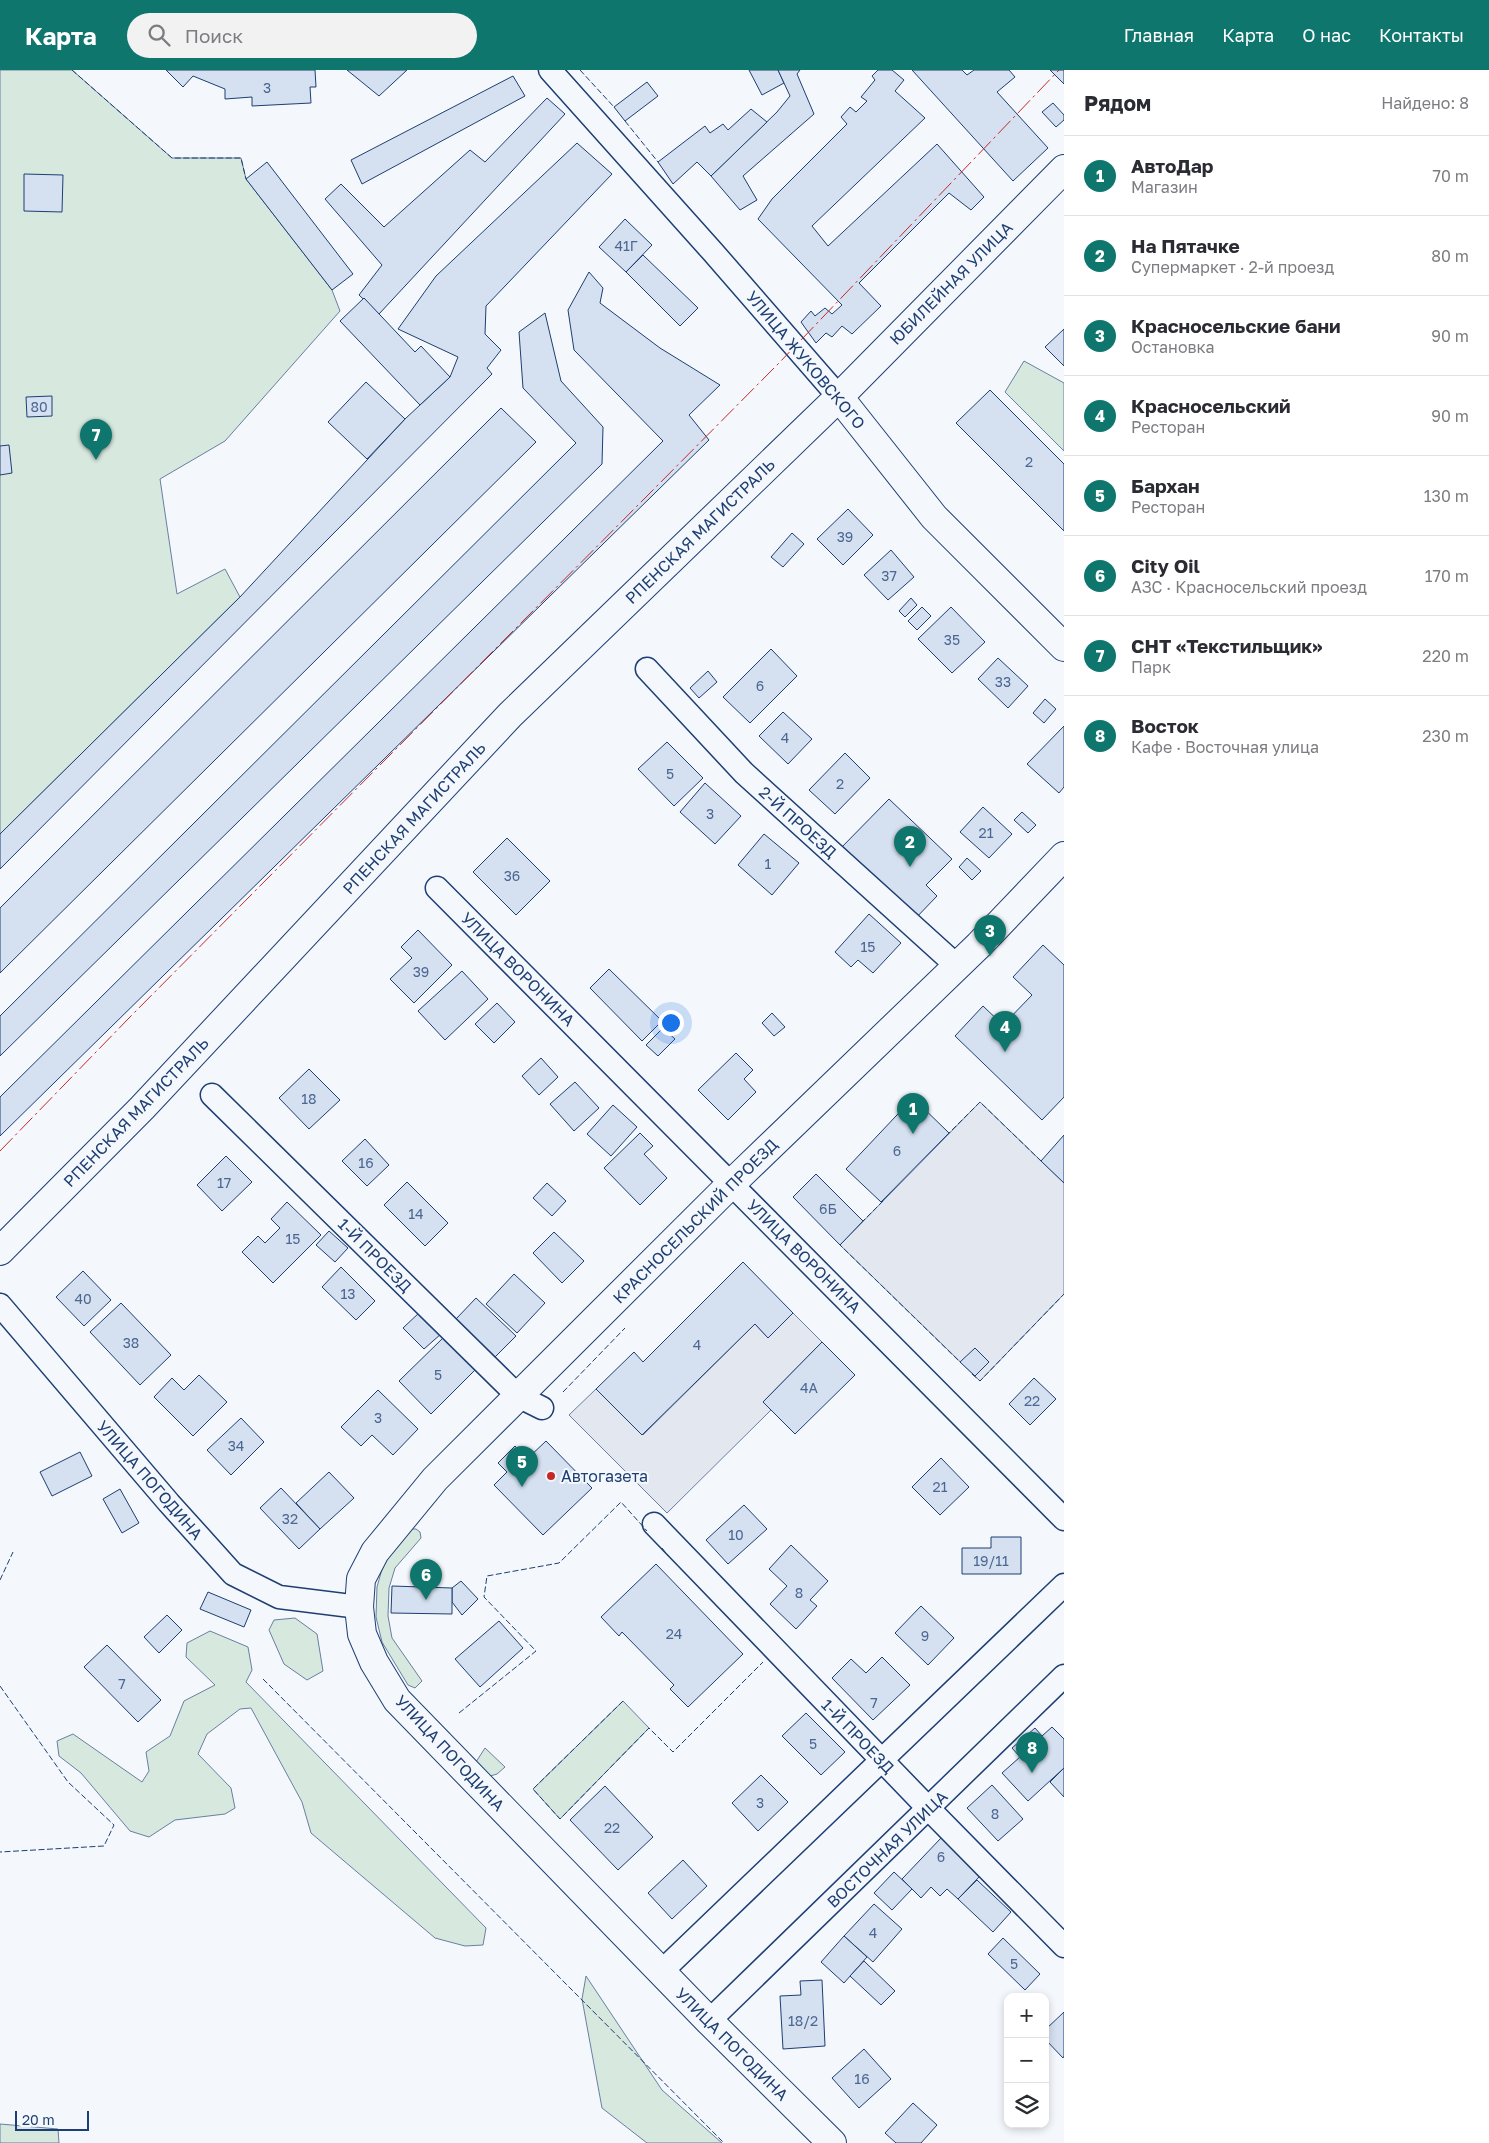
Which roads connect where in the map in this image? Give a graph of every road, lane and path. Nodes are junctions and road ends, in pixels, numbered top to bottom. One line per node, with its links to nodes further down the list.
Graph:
1 (550, 70): 3 (street, УЛИЦА ЖУКОВСКОГО)
2 (1064, 169): 3 (street, ЮБИЛЕЙНАЯ УЛИЦА)
3 (839, 397): 4 (street, УЛИЦА ЖУКОВСКОГО); 11 (street, РПЕНСКАЯ МАГИСТРАЛЬ)
4 (1064, 647)
5 (648, 668): 8 (street, 2-Й ПРОЕЗД)
6 (1064, 856): 8 (street, КРАСНОСЕЛЬСКИЙ ПРОЕЗД)
7 (437, 888): 10 (street, УЛИЦА ВОРОНИНА)
8 (957, 966): 10 (street, КРАСНОСЕЛЬСКИЙ ПРОЕЗД)
9 (212, 1095): 13 (street, 1-Й ПРОЕЗД)
10 (732, 1183): 13 (street, КРАСНОСЕЛЬСКИЙ ПРОЕЗД); 15 (street, УЛИЦА ВОРОНИНА)
11 (0, 1251)
12 (0, 1305): 18 (street, УЛИЦА ПОГОДИНА)
13 (518, 1396): 14 (street, 1-Й ПРОЕЗД); 18 (street, КРАСНОСЕЛЬСКИЙ ПРОЕЗД)
14 (542, 1408)
15 (1064, 1519)
16 (654, 1524): 20 (street, 1-Й ПРОЕЗД)
17 (1064, 1585): 20 (street)
18 (359, 1607): 23 (street, УЛИЦА ПОГОДИНА)
19 (1064, 1676): 21 (street, ВОСТОЧНАЯ УЛИЦА)
20 (881, 1760): 21 (street, 1-Й ПРОЕЗД); 23 (street)
21 (928, 1809): 22 (street, 1-Й ПРОЕЗД); 24 (street, ВОСТОЧНАЯ УЛИЦА)
22 (1064, 1946)
23 (661, 1972): 24 (street, УЛИЦА ПОГОДИНА)
24 (709, 2021): 25 (street, УЛИЦА ПОГОДИНА)
25 (832, 2143)

